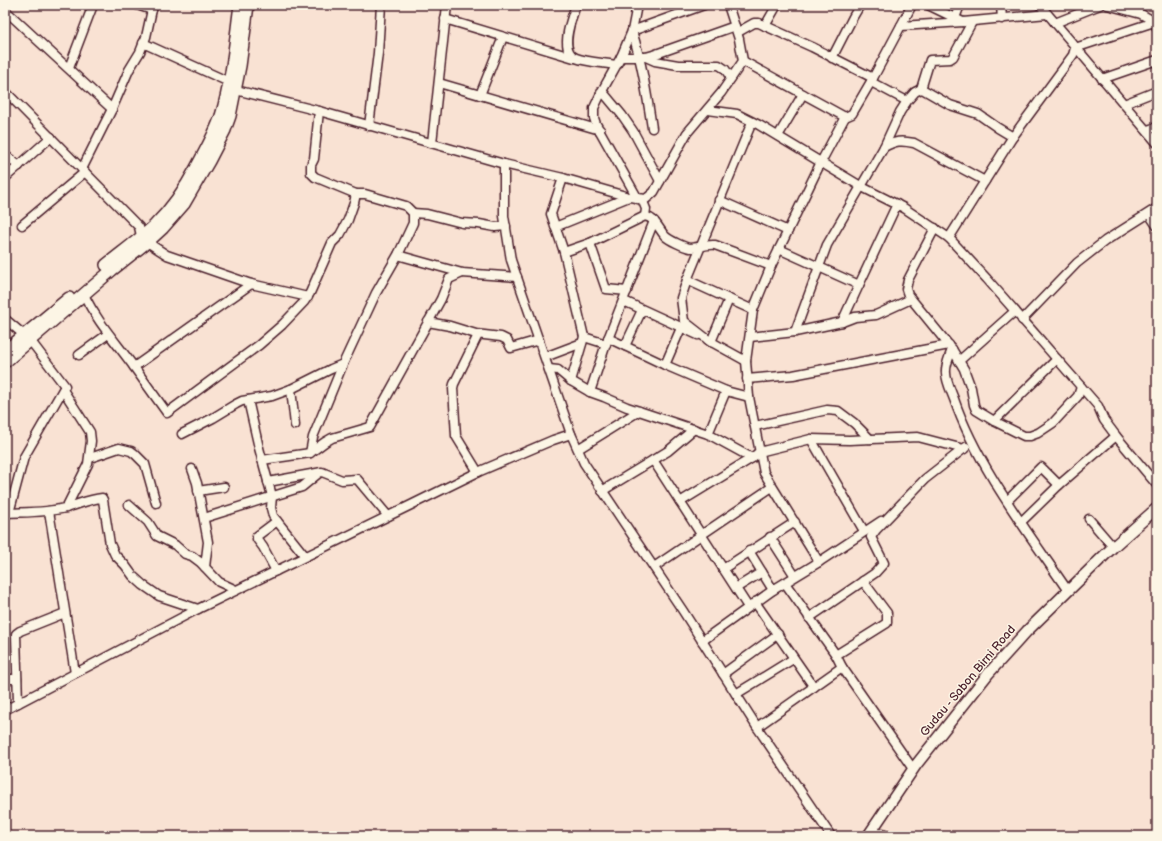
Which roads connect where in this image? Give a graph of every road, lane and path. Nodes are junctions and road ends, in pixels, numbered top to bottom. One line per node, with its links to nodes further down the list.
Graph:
1 (93, 5): 44 (street)
2 (137, 5): 20 (street)
3 (240, 5): 49 (highway)
4 (248, 5): 49 (highway)
5 (381, 5): 63 (street)
6 (447, 5): 24 (street)
7 (576, 5): 39 (street)
8 (637, 5): 33 (street)
9 (704, 5): 33 (street)
10 (728, 5): 32 (street)
11 (777, 5): 30 (street)
12 (860, 5): 40 (street)
13 (912, 5): 31 (street)
14 (928, 5): 23 (street)
15 (960, 5): 23 (street)
16 (1001, 5): 25 (street)
17 (1040, 5): 22 (street)
18 (1100, 5): 28 (street)
19 (1107, 5): 29 (street)
20 (153, 7): 35 (street)
21 (5, 10): 44 (street)
22 (1047, 14): 25 (street); 28 (street)
23 (955, 18): 26 (street)
24 (445, 19): 34 (street); 48 (street)
25 (1002, 19): 27 (street)
26 (963, 22): 27 (street); 31 (street)
27 (972, 22): 50 (street)
28 (1055, 23): 36 (street)
29 (1156, 24): 36 (street)
30 (765, 26): 32 (street); 40 (street)
31 (901, 26): 47 (street)
32 (736, 29): 37 (street); 42 (street)
33 (632, 31): 37 (street); 38 (street)
34 (503, 36): 39 (street); 55 (street)
35 (143, 43): 49 (street); 58 (street)
36 (1076, 48): 46 (street); 70 (street)
37 (643, 56): 38 (street); 45 (street); 65 (street)
38 (621, 57): 43 (street)
39 (574, 58): 43 (street)
40 (832, 58): 47 (street)
41 (1157, 60): 46 (street)
42 (743, 61): 45 (street); 54 (street)
43 (616, 65): 52 (street)
44 (69, 68): 58 (street)
45 (731, 78): 59 (street)
46 (1102, 78): 57 (street)
47 (872, 80): 56 (street); 61 (street)
48 (439, 83): 55 (street); 71 (street)
49 (232, 86): 60 (street); 100 (highway)
50 (921, 89): 56 (street); 70 (street)
51 (5, 91): 69 (street)
52 (602, 91): 66 (street); 81 (street)
53 (1157, 91): 57 (street)
54 (802, 94): 61 (street); 68 (street)
55 (480, 95): 66 (street)
56 (907, 101): 73 (street)
57 (1124, 104): 67 (street)
58 (112, 109): 78 (street)
59 (708, 110): 62 (street); 81 (street)
60 (319, 111): 63 (street); 84 (street)
61 (845, 117): 75 (street)
62 (752, 122): 68 (street); 87 (street)
63 (369, 126): 71 (street)
64 (1157, 127): 67 (street)
65 (652, 128)
66 (600, 130): 86 (street)
67 (1147, 130): 72 (street)
68 (778, 136): 75 (street)
69 (51, 137): 77 (street); 78 (street)
70 (1013, 137): 82 (street)
71 (432, 142): 76 (street)
72 (1157, 143)
73 (884, 147): 82 (street); 83 (street)
74 (5, 155): 77 (street)
75 (821, 162): 83 (street); 99 (street)
76 (504, 164): 80 (street); 95 (street)
77 (19, 166): 79 (street)
78 (83, 170): 94 (street); 100 (street)
79 (5, 178)
80 (563, 178): 85 (street); 97 (street)
81 (660, 181): 86 (street)
82 (985, 181): 101 (street)
83 (862, 187): 88 (street); 108 (street)
84 (356, 194): 90 (street); 116 (street)
85 (628, 197): 86 (street); 97 (street)
86 (640, 199): 92 (street)
87 (719, 200): 99 (street); 103 (street)
88 (897, 204): 98 (street); 113 (street)
89 (1157, 208): 91 (street)
90 (413, 213): 95 (street); 106 (street)
91 (1149, 214): 96 (street); 125 (street)
92 (645, 216): 93 (street); 102 (street)
93 (654, 221): 103 (street); 114 (street)
94 (22, 225)
95 (506, 226): 110 (street)
96 (1157, 226)
97 (555, 227): 105 (street)
98 (935, 228): 101 (street); 117 (street)
99 (788, 230): 104 (street)
100 (147, 234): 112 (street); 115 (highway); 124 (highway)
101 (949, 238): 122 (street)
102 (590, 243): 105 (street); 114 (street)
103 (700, 246): 107 (street); 111 (street)
104 (779, 249): 107 (street); 108 (street)
105 (564, 252): 135 (street)
106 (400, 253): 109 (street); 147 (street)
107 (771, 266): 121 (street)
108 (819, 266): 113 (street); 129 (street)
109 (462, 273): 110 (street); 126 (street)
110 (517, 277): 134 (street)
111 (687, 280): 118 (street); 137 (street)
112 (251, 284): 116 (street); 149 (street)
113 (858, 285): 127 (street)
114 (627, 291): 119 (street)
115 (84, 295): 124 (highway); 130 (street)
116 (308, 297): 149 (street)
117 (911, 299): 127 (street); 139 (street)
118 (729, 300): 121 (street); 137 (street)
119 (624, 301): 120 (street); 136 (street)
120 (642, 310): 128 (street); 138 (street)
121 (753, 310): 133 (street)
122 (1015, 311): 125 (street); 145 (street)
123 (5, 319): 132 (street)
124 (47, 320): 132 (highway)
125 (1022, 320): 143 (street)
126 (428, 322): 131 (street); 172 (street)
127 (842, 322): 129 (street)
128 (681, 328): 137 (street); 148 (street)
129 (795, 332): 133 (street)
130 (108, 334): 141 (street); 149 (street)
131 (478, 334): 134 (street); 181 (street)
132 (27, 337): 140 (highway); 146 (highway); 155 (street)
133 (750, 337): 144 (street)
134 (539, 340): 142 (street)
135 (583, 340): 136 (street); 142 (street); 152 (street)
136 (607, 341): 138 (street); 157 (street)
137 (711, 342): 144 (street)
138 (624, 346): 148 (street)
139 (950, 347): 145 (street); 151 (street); 171 (street)
140 (5, 351)
141 (79, 355)
142 (545, 357): 150 (street)
143 (1057, 360): 153 (street); 161 (street)
144 (746, 361): 151 (street)
145 (959, 361): 161 (street)
146 (5, 362)
147 (343, 364): 154 (street); 172 (street)
148 (665, 365): 156 (street)
149 (134, 366)
150 (549, 369): 152 (street); 166 (street)
151 (746, 379): 158 (street)
152 (571, 381): 157 (street)
153 (1081, 387): 161 (street); 168 (street)
154 (291, 389): 159 (street); 162 (street)
155 (63, 390): 176 (street); 198 (street)
156 (726, 391): 158 (street); 167 (street)
157 (590, 392): 160 (street)
158 (749, 397): 163 (street)
159 (248, 400): 165 (street); 178 (street)
160 (639, 411): 164 (street); 173 (street)
161 (994, 421)
162 (295, 424)
163 (754, 426): 170 (street); 175 (street)
164 (694, 429): 167 (street); 179 (street)
165 (182, 434)
166 (571, 434): 173 (street); 181 (street)
167 (708, 434): 177 (street)
168 (1116, 436): 184 (street); 185 (street)
169 (811, 439): 170 (street); 175 (street); 206 (street)
170 (870, 439): 174 (street)
171 (973, 442): 174 (street); 191 (street)
172 (313, 448): 178 (street)
173 (578, 449): 189 (street)
174 (964, 449): 200 (street)
175 (759, 452): 177 (street); 187 (street)
176 (90, 458): 193 (street); 195 (street)
177 (752, 458): 192 (street)
178 (262, 460): 183 (street)
179 (653, 460): 189 (street); 192 (street)
180 (192, 468): 188 (street)
181 (478, 472): 199 (street)
182 (319, 473): 183 (street); 190 (street); 199 (street)
183 (268, 482): 190 (street)
184 (1059, 485): 191 (street); 205 (street)
185 (1157, 485)
186 (224, 487): 188 (street)
187 (772, 487): 204 (street); 207 (street)
188 (198, 491): 201 (street)
189 (602, 491): 216 (street)
190 (272, 496): 201 (street); 203 (street)
191 (1007, 501): 205 (street)
192 (680, 502): 207 (street)
193 (156, 503)
194 (129, 505): 212 (street)
195 (66, 508): 197 (street); 228 (street)
196 (1157, 508): 210 (main road, Gudau - Sabon Birni Road)
197 (49, 511): 198 (street); 229 (street)
198 (7, 513)
199 (388, 516): 213 (street)
200 (888, 516): 206 (street); 221 (street)
201 (204, 518): 209 (street)
202 (1089, 519): 210 (street)
203 (277, 522): 213 (street); 218 (street)
204 (795, 522): 208 (street); 214 (street)
205 (1021, 522): 226 (street)
206 (864, 531): 214 (street)
207 (702, 535): 216 (street); 217 (street)
208 (770, 537): 211 (street); 220 (street)
209 (207, 547): 212 (street); 215 (street)
210 (1113, 547): 226 (main road, Gudau - Sabon Birni Road)
211 (749, 551): 217 (street); 219 (street)
212 (192, 556): 215 (street)
213 (305, 556): 218 (street)
214 (819, 562): 220 (street)
215 (205, 567): 224 (street)
216 (654, 567): 232 (street)
217 (723, 569): 223 (street)
218 (276, 572): 224 (street)
219 (762, 572): 223 (street); 225 (street)
220 (795, 576): 222 (street)
221 (863, 581): 230 (street); 233 (street)
222 (785, 583): 225 (street); 230 (street)
223 (736, 588): 227 (street)
224 (236, 590): 228 (street)
225 (773, 590): 227 (street)
226 (1068, 591): 245 (main road, Gudau - Sabon Birni Road)
227 (752, 604): 231 (street); 232 (street)
228 (198, 609): 236 (street)
229 (65, 613): 236 (street); 239 (street)
230 (809, 618): 233 (street)
231 (778, 634): 234 (street); 237 (street)
232 (702, 641): 237 (street)
233 (836, 655): 235 (street)
234 (793, 658): 240 (street); 241 (street)
235 (842, 668): 240 (street); 245 (street)
236 (74, 673): 242 (street)
237 (723, 674): 241 (street)
238 (5, 679): 239 (street)
239 (17, 680): 242 (street)
240 (814, 687): 244 (street)
241 (736, 694): 244 (street)
242 (18, 703): 243 (street)
243 (5, 710)
244 (757, 727): 247 (street)
245 (913, 769): 246 (main road, Gudau - Sabon Birni Road)
246 (869, 835): 248 (street)
247 (831, 836)
248 (888, 836)

